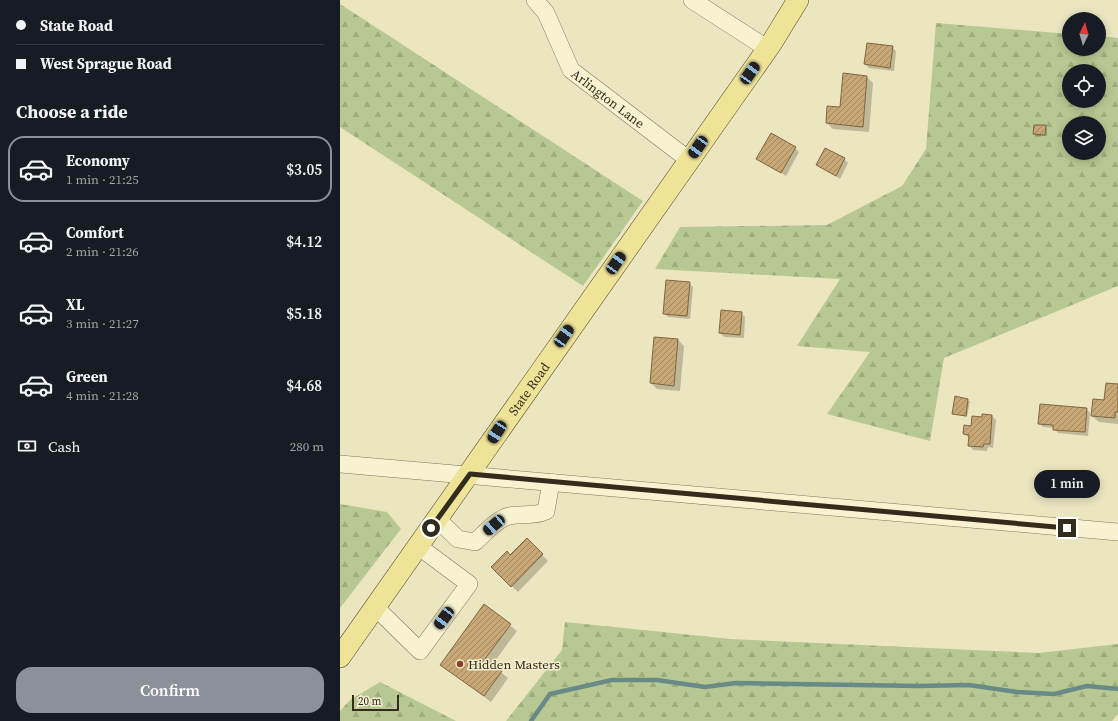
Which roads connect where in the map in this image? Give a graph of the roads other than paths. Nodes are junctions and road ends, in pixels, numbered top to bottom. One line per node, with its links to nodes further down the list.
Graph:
1 (535, 0): 5 (street, Arlington Lane)
2 (692, 0): 4 (street)
3 (798, 0): 4 (main road, State Road)
4 (768, 49): 5 (main road, State Road)
5 (689, 160): 7 (main road, State Road)
6 (340, 464): 7 (street)
7 (470, 474): 8 (street); 9 (main road, State Road)
8 (551, 482): 9 (street); 10 (street)
9 (438, 520): 11 (main road, State Road)
10 (1118, 532)
11 (418, 546): 12 (main road, State Road); 12 (street)
12 (375, 607): 13 (main road, State Road)
13 (340, 657)

